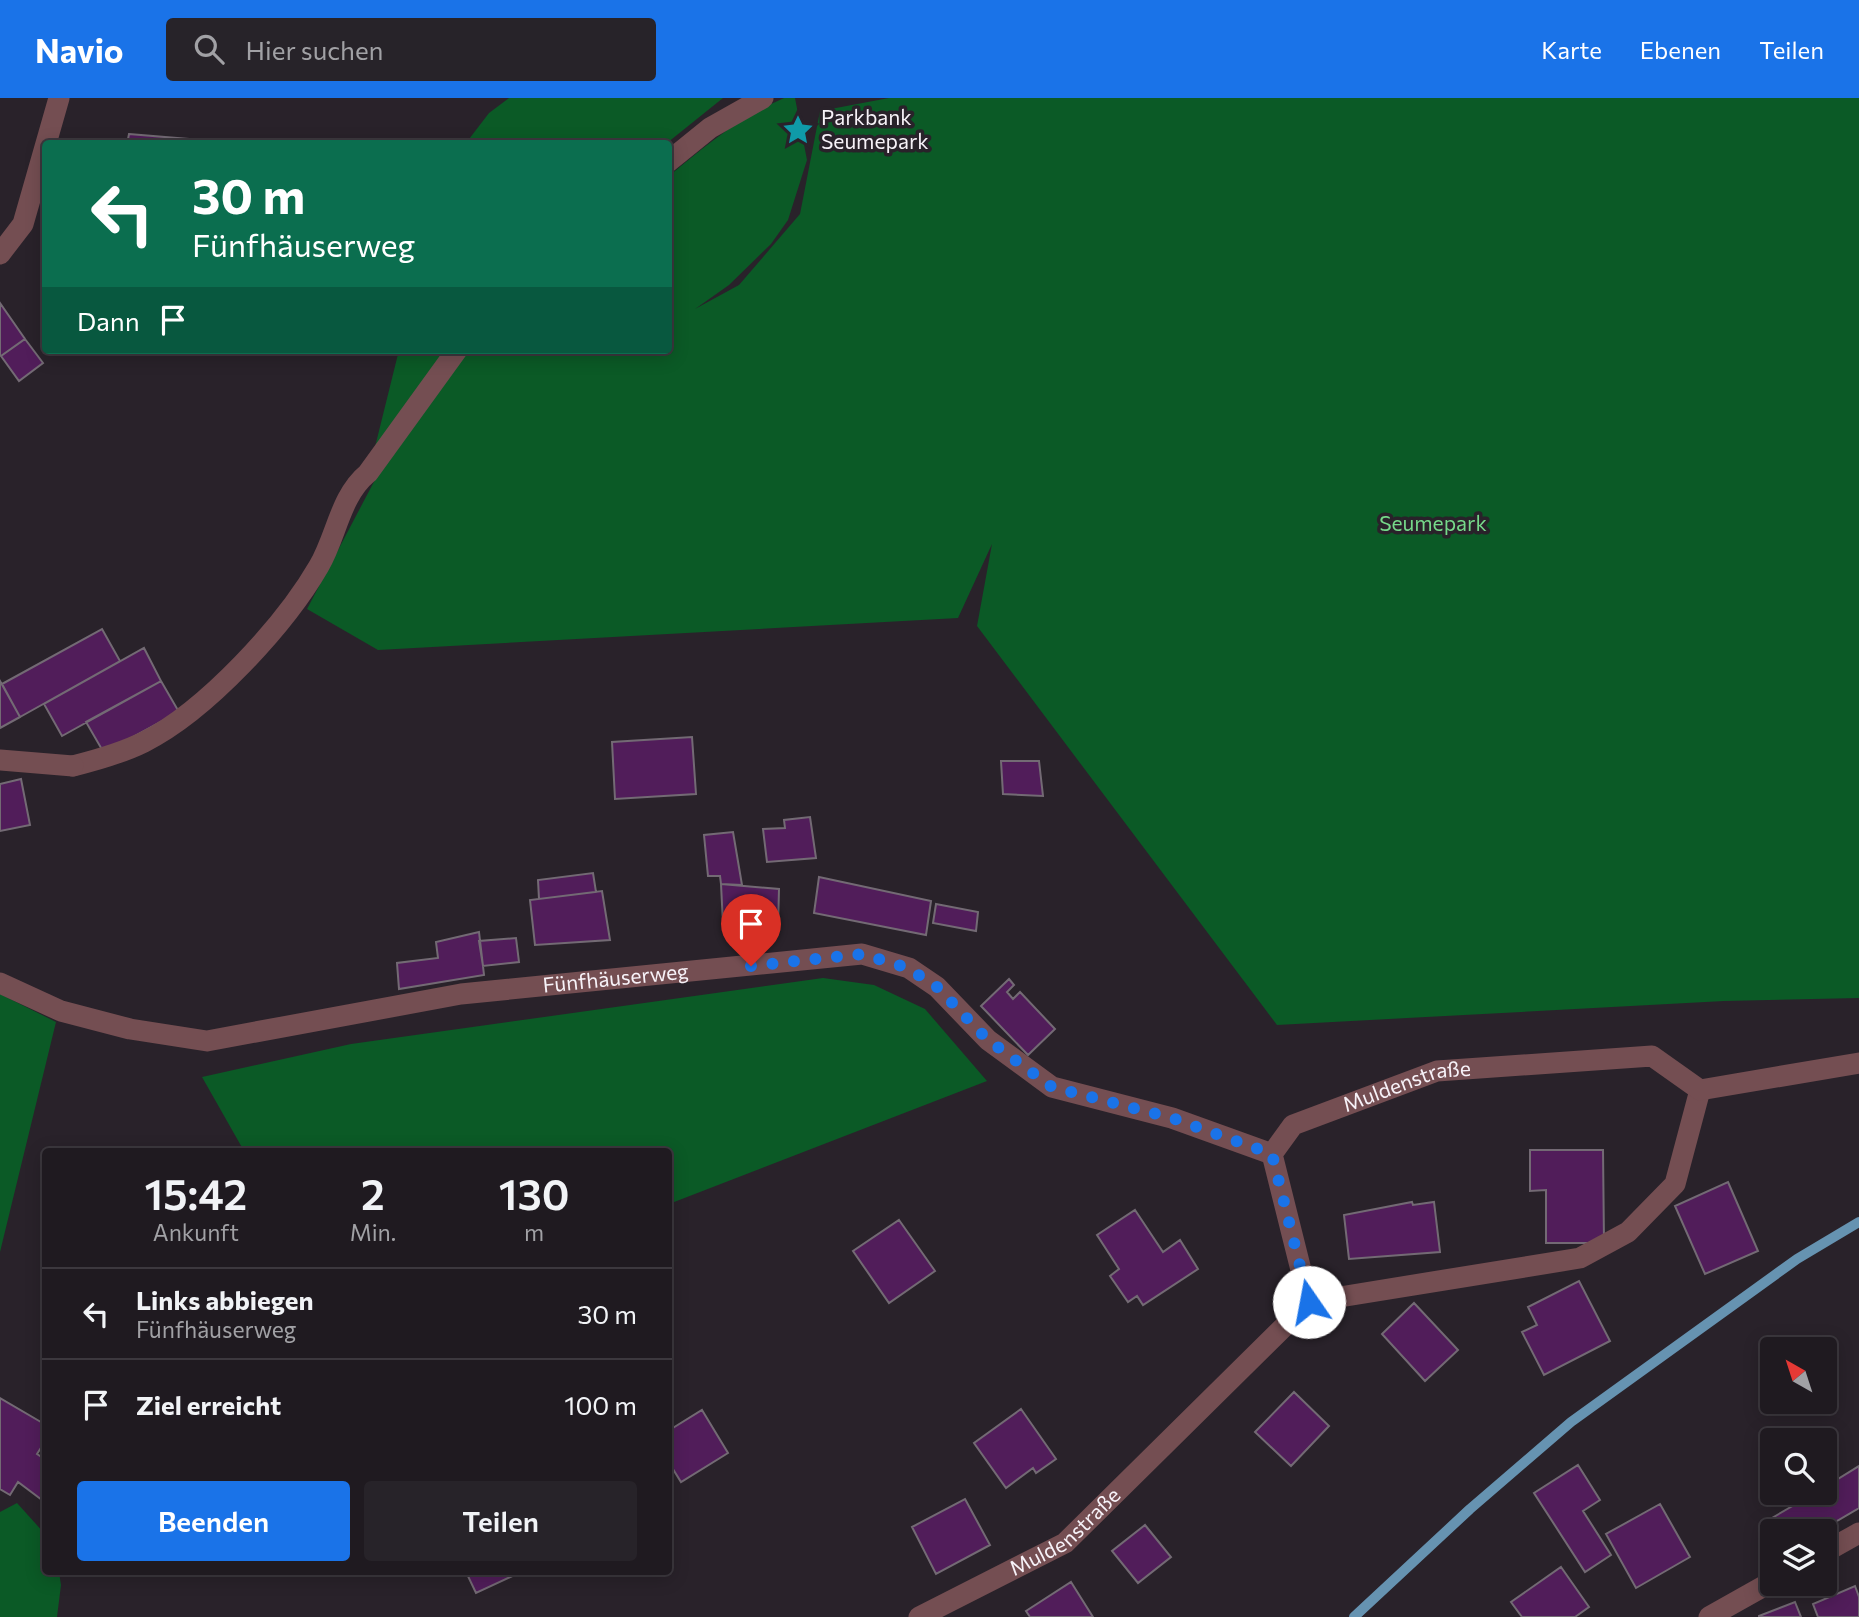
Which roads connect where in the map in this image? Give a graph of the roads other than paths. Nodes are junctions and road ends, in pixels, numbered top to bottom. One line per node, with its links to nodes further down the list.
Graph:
1 (59, 98): 3 (street)
2 (763, 98): 5 (street)
3 (47, 140)
4 (42, 158): 6 (street)
5 (672, 159)
6 (0, 254)
7 (454, 354): 8 (street)
8 (0, 760)
9 (0, 984): 12 (street, Fünfhäuserweg)
10 (1859, 1063): 11 (street)
11 (1700, 1090): 12 (street, Muldenstraße); 13 (street)
12 (1272, 1154): 13 (street)
13 (1309, 1302): 17 (street, Muldenstraße)
14 (1859, 1533): 15 (street)
15 (1837, 1545)
16 (1760, 1588): 18 (street)
17 (919, 1617)
18 (1709, 1617)

